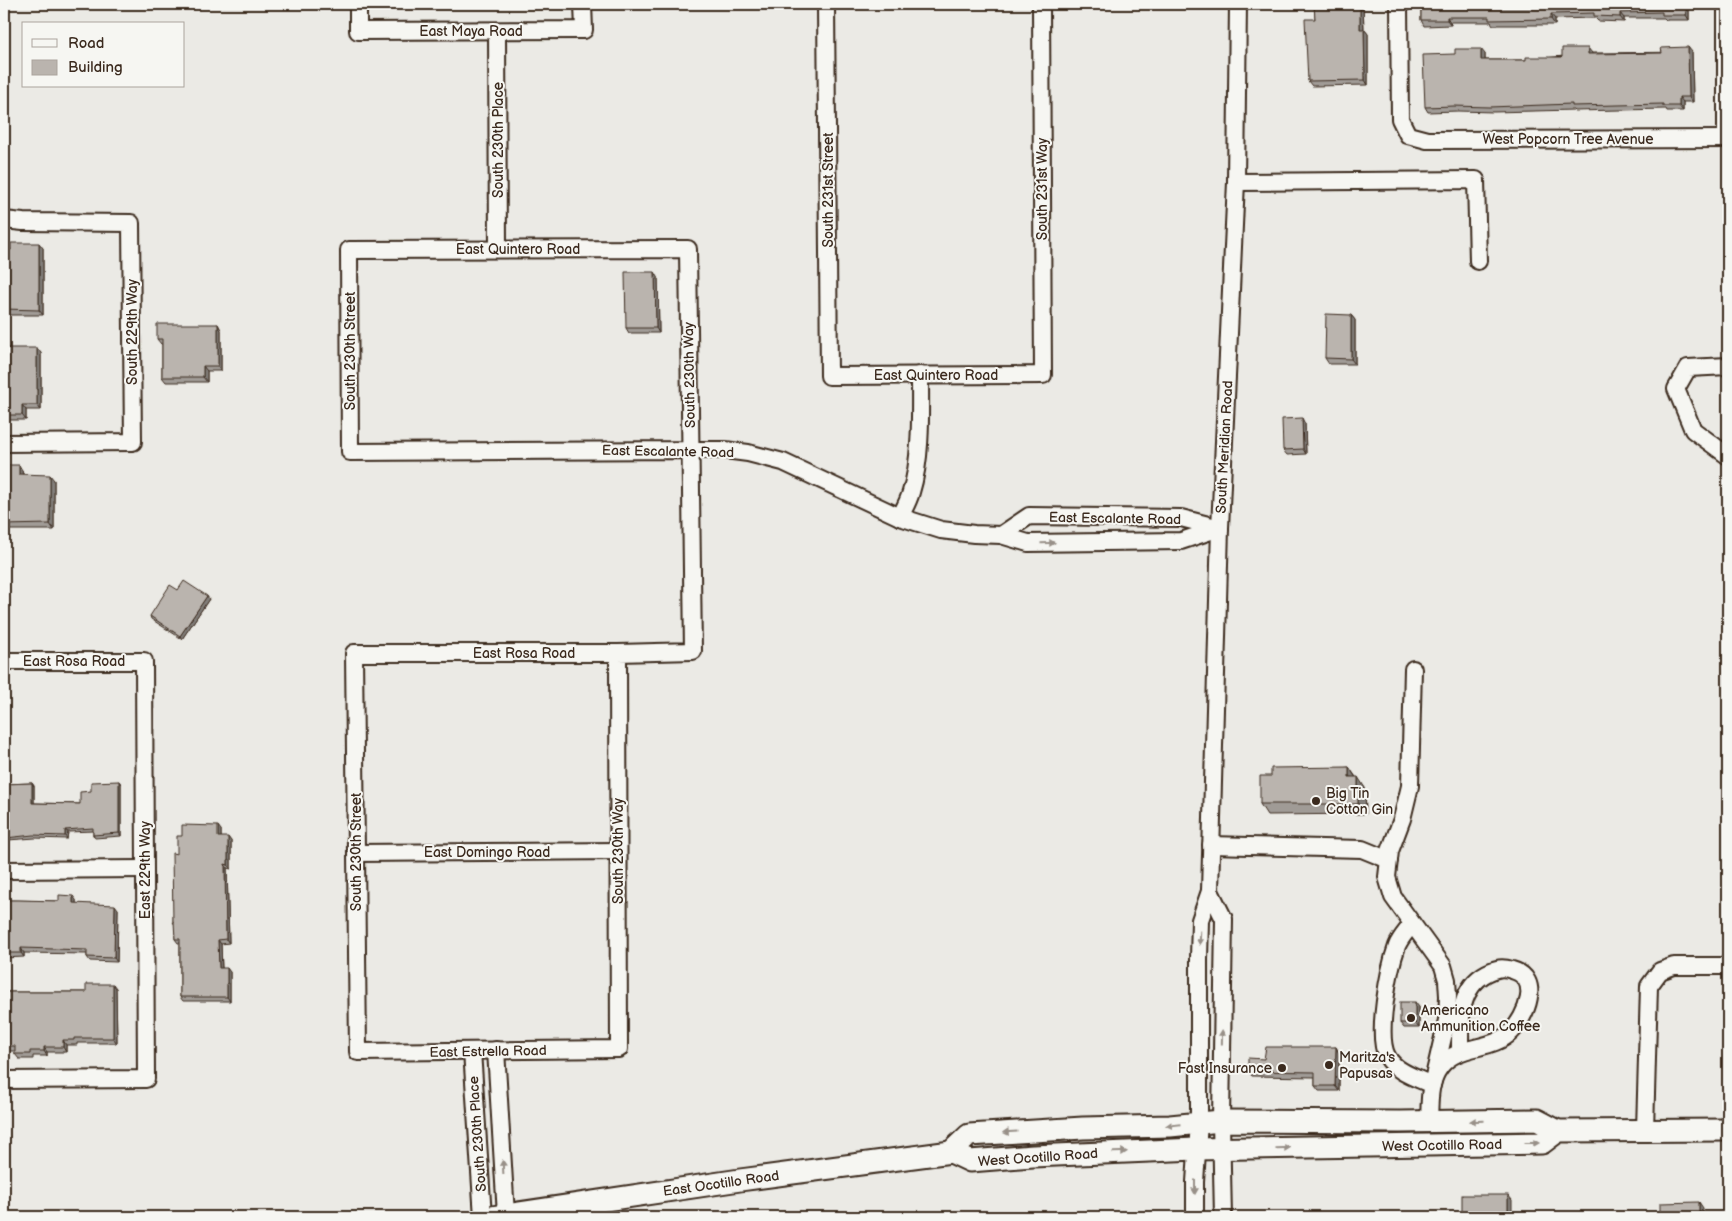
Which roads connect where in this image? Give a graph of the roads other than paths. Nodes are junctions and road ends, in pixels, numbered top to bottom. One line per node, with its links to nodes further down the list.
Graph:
1 (358, 4): 8 (street, East Maya Road)
2 (584, 4): 8 (street, East Maya Road)
3 (826, 4): 18 (street, South 231st Street)
4 (1041, 4): 17 (street, South 231st Way)
5 (1238, 4): 10 (street, South Meridian Road)
6 (1399, 4): 9 (street, West Popcorn Tree Avenue)
7 (1726, 4): 9 (street)
8 (497, 31): 12 (street, South 230th Place)
9 (1727, 139)
10 (1236, 182): 15 (street); 25 (street, South Meridian Road)
11 (4, 220): 20 (street, South 229th Way)
12 (498, 249): 13 (street, East Quintero Road); 14 (street, East Quintero Road)
13 (349, 250): 22 (street, South 230th Street)
14 (688, 250): 21 (street, South 230th Way)
15 (1478, 261)
16 (1728, 366): 23 (street)
17 (1043, 375): 19 (street, East Quintero Road)
18 (829, 376): 19 (street, East Quintero Road)
19 (920, 376): 24 (street)
20 (4, 443)
21 (689, 450): 22 (street, East Escalante Road); 24 (street, East Escalante Road); 27 (street, South 230th Way)
22 (350, 452)
23 (1728, 456)
24 (900, 517): 26 (street, East Escalante Road)
25 (1220, 528): 26 (street, East Escalante Road, one-way to 25); 26 (street, East Escalante Road); 33 (street, South Meridian Road)
26 (1001, 535)
27 (693, 651): 29 (street, East Rosa Road)
28 (354, 653): 29 (street, East Rosa Road); 35 (street, South 230th Street)
29 (618, 654): 34 (street, South 230th Way)
30 (4, 661): 31 (street, East Rosa Road)
31 (144, 661): 37 (street, East 229th Way)
32 (1413, 669): 36 (street)
33 (1210, 845): 36 (street); 39 (street, South Meridian Road)
34 (618, 852): 35 (street, East Domingo Road); 42 (street, South 230th Way)
35 (356, 853): 46 (street, South 230th Street)
36 (1389, 860): 40 (street)
37 (144, 869): 38 (street); 47 (street, East 229th Way)
38 (4, 870)
39 (1210, 890): 49 (street, South Meridian Road, one-way to 39); 50 (street, South Meridian Road, one-way to 50)
40 (1412, 924): 48 (street); 48 (street)
41 (1728, 966): 53 (street)
42 (619, 1049): 43 (street, East Estrella Road)
43 (496, 1050): 44 (street, East Estrella Road); 58 (street, South 230th Place, one-way to 43)
44 (472, 1051): 46 (street, East Estrella Road); 59 (street, South 230th Place)
45 (1460, 1051): 45 (street); 48 (street)
46 (358, 1052)
47 (4, 1080)
48 (1432, 1085): 51 (street)
49 (1221, 1121): 50 (main road, West Ocotillo Road); 51 (main road, West Ocotillo Road); 56 (street, South Meridian Road)
50 (1199, 1122): 55 (street, South Meridian Road); 57 (main road, West Ocotillo Road, one-way to 57)
51 (1429, 1122): 52 (main road, West Ocotillo Road, one-way to 51)
52 (1558, 1130): 53 (main road, West Ocotillo Road); 56 (main road, West Ocotillo Road, one-way to 52)
53 (1645, 1130): 54 (main road, West Ocotillo Road)
54 (1728, 1130)
55 (1196, 1149): 56 (main road, West Ocotillo Road); 57 (main road, West Ocotillo Road, one-way to 55); 60 (street, South Meridian Road, one-way to 60)
56 (1222, 1150): 61 (street, South Meridian Road)
57 (951, 1152): 58 (main road, East Ocotillo Road)
58 (499, 1216)
59 (482, 1217)
60 (1195, 1217)
61 (1223, 1217)

